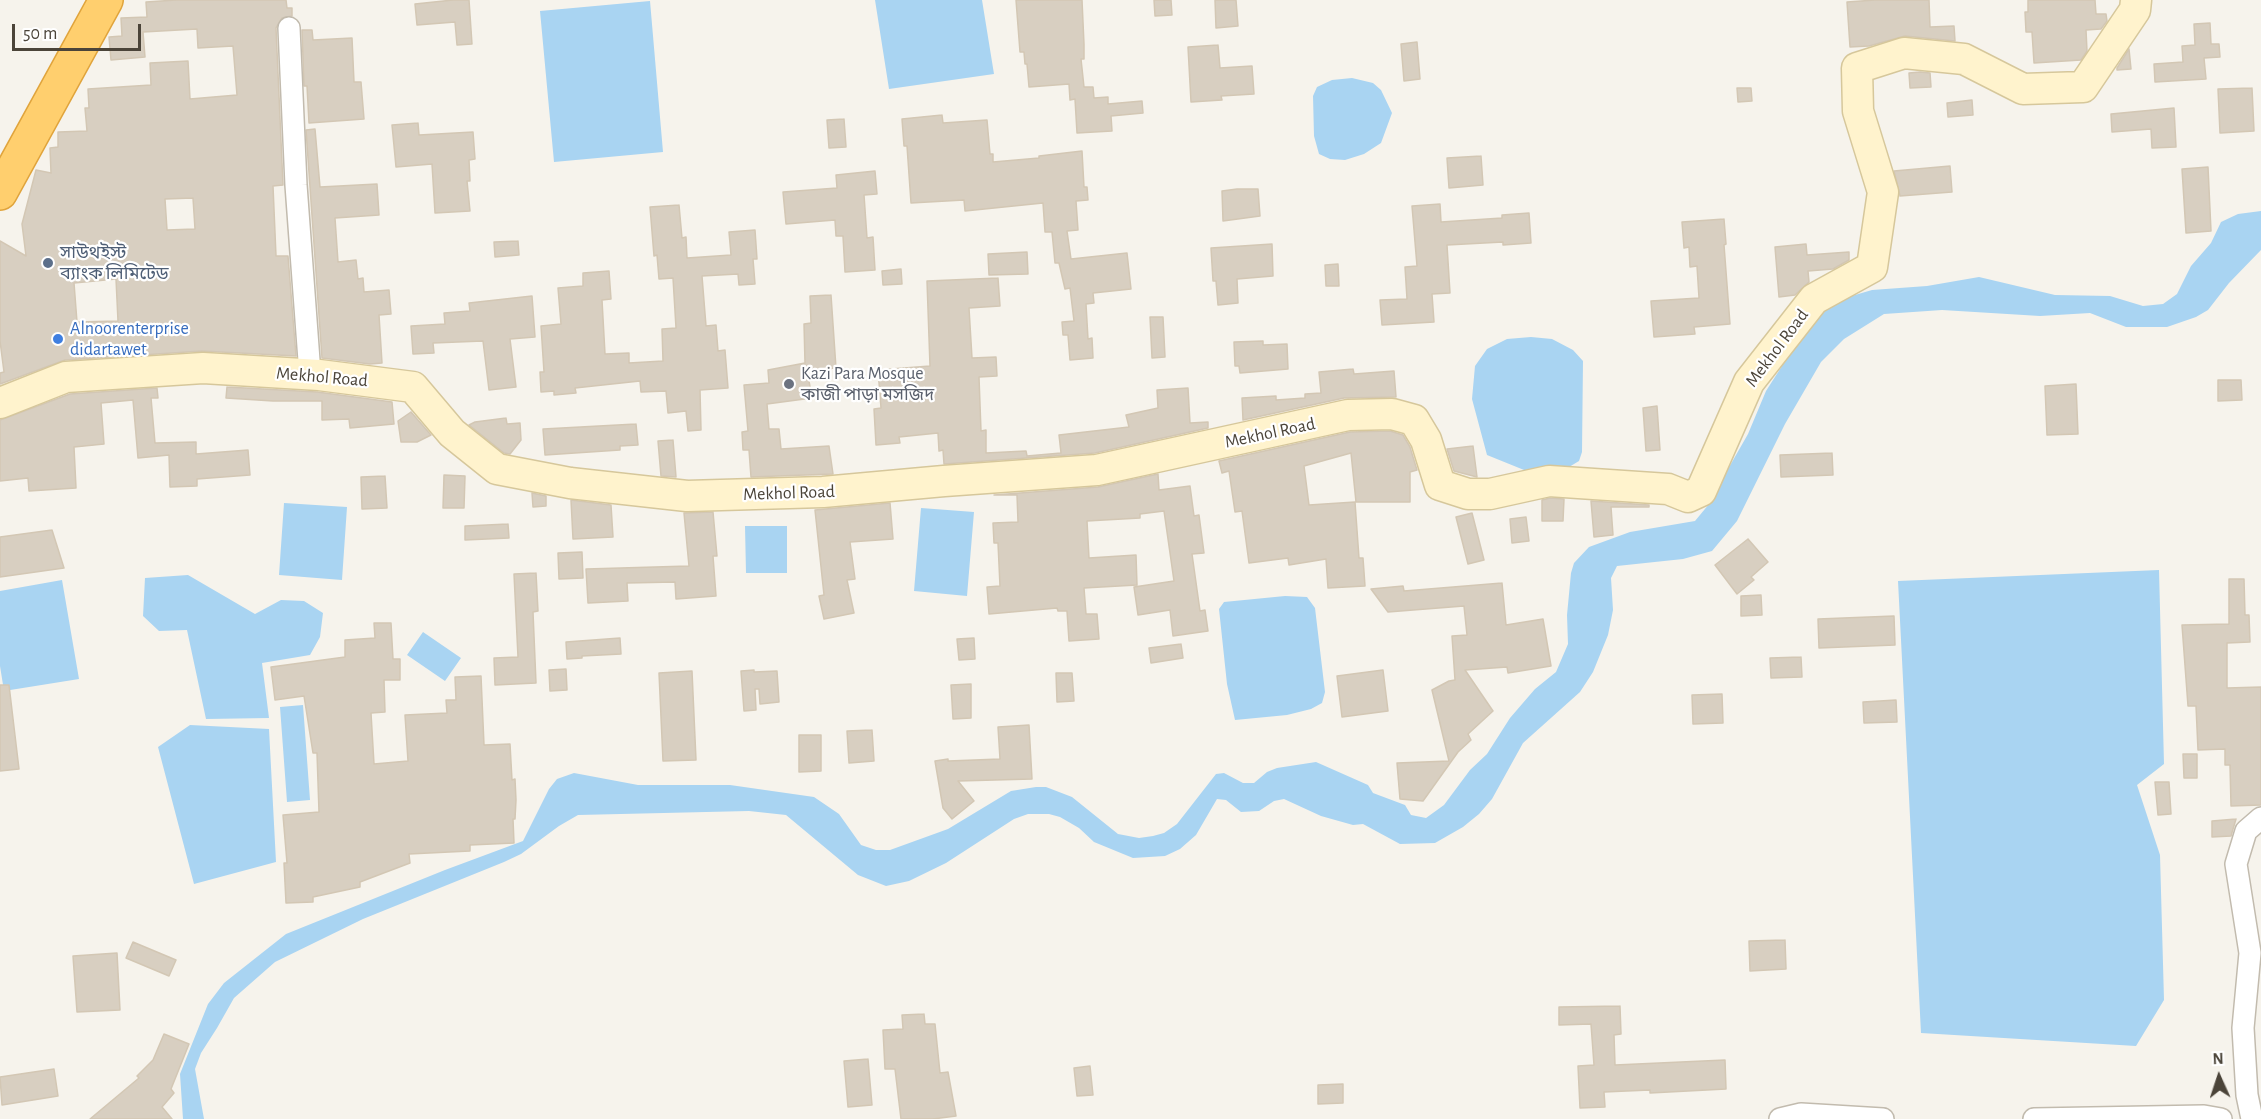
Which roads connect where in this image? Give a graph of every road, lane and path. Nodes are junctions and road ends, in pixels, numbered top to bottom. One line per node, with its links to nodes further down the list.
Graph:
1 (84, 0): 5 (highway)
2 (106, 0): 6 (highway)
3 (2136, 0): 7 (street, Mekhol Road)
4 (289, 28): 7 (street)
5 (0, 154)
6 (0, 193)
7 (310, 374): 8 (street, Mekhol Road)
8 (0, 403)
9 (2261, 818): 14 (street)
10 (1780, 1119): 11 (street)
11 (1884, 1119)
12 (2034, 1119): 13 (street)
13 (2222, 1119)
14 (2252, 1119)

